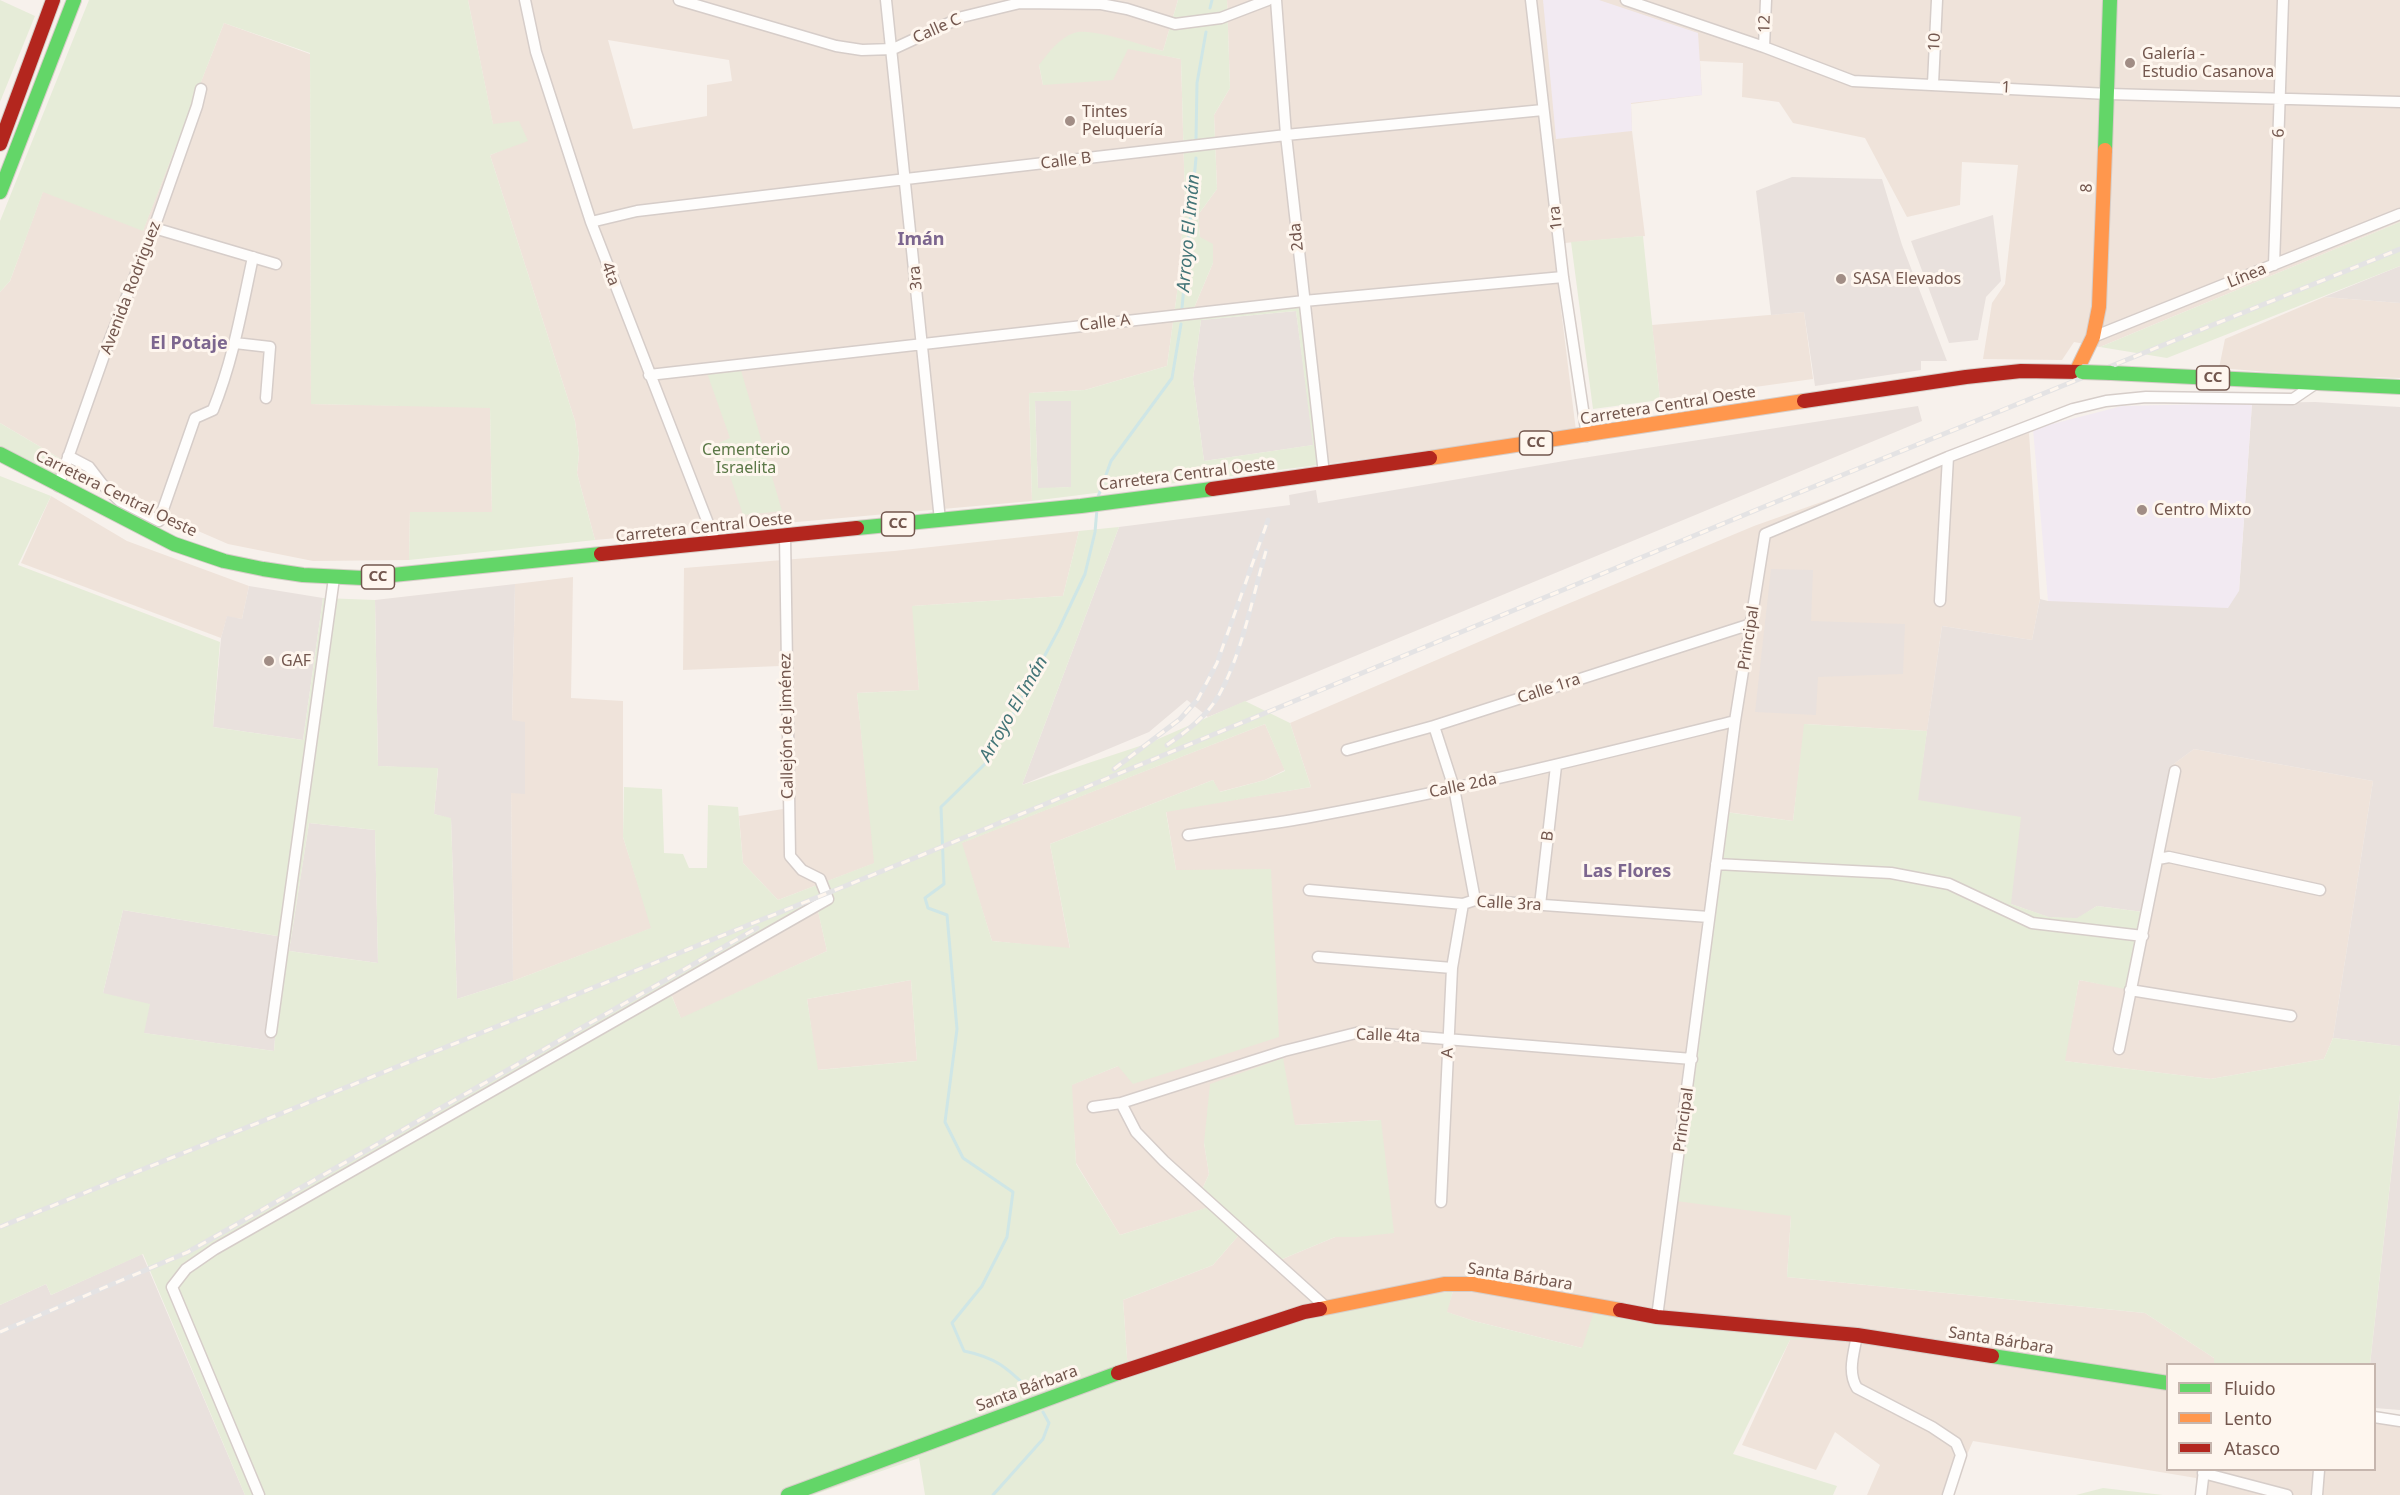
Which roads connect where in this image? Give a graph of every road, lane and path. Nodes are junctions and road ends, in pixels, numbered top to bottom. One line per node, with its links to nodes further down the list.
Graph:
1 (53, 0): 24 (main road)
2 (74, 0): 26 (main road)
3 (525, 0): 28 (street, 4ta)
4 (679, 0): 16 (street, Calle C)
5 (886, 0): 16 (street, 3ra)
6 (1268, 0): 14 (street, Calle C)
7 (1276, 0): 23 (street, 2da)
8 (1531, 0): 22 (street, 1ra)
9 (1626, 0): 15 (street, 1)
10 (1766, 0): 15 (street, 12)
11 (1937, 0): 17 (street, 10)
12 (2110, 0): 19 (main road, 8)
13 (2283, 0): 20 (street, 6)
14 (1101, 2): 16 (street, Calle C)
15 (1764, 47): 17 (street, 1)
16 (893, 49): 25 (street, 3ra)
17 (1933, 84): 19 (street, 1)
18 (201, 89): 29 (street, Avenida Rodriguez)
19 (2108, 94): 20 (street, 1); 35 (main road, 8)
20 (2280, 100): 21 (street, 1); 32 (street, 6)
21 (2400, 102)
22 (1543, 110): 23 (street, Calle B); 33 (street, 1ra)
23 (1286, 135): 25 (street, Calle B); 34 (street, 2da)
24 (0, 144)
25 (906, 179): 28 (street, Calle B); 37 (street, 3ra)
26 (0, 192)
27 (2400, 214): 32 (street, Línea)
28 (591, 222): 39 (street, 4ta)
29 (154, 228): 30 (street); 45 (street, Avenida Rodriguez)
30 (253, 257): 31 (street); 36 (street)
31 (276, 264)
32 (2274, 265): 35 (street, Línea)
33 (1563, 277): 34 (street, Calle A); 43 (street, 1ra)
34 (1304, 301): 37 (street, Calle A); 47 (street, 2da)
35 (2093, 337): 38 (main road, 8)
36 (235, 343): 42 (street); 45 (street)
37 (923, 344): 39 (street, Calle A); 49 (street, 3ra)
38 (2079, 372): 40 (main road, Carretera Central Oeste / CC, bridge); 43 (main road, Carretera Central Oeste / CC)
39 (649, 375): 51 (street, 4ta)
40 (2314, 384): 41 (main road, Carretera Central Oeste / CC); 46 (street, Principal)
41 (2400, 387)
42 (267, 398)
43 (1587, 436): 47 (main road, Carretera Central Oeste / CC)
44 (0, 454): 48 (main road, Carretera Central Oeste / CC)
45 (68, 456): 48 (street, Avenida Rodriguez)
46 (1948, 457): 53 (street); 54 (street, Principal)
47 (1324, 474): 49 (main road, Carretera Central Oeste / CC)
48 (58, 486): 52 (main road, Carretera Central Oeste / CC)
49 (940, 520): 50 (main road, Carretera Central Oeste / CC)
50 (785, 536): 51 (main road, Carretera Central Oeste / CC); 90 (street, Callejón de Jiménez)
51 (715, 542): 52 (main road, Carretera Central Oeste / CC)
52 (334, 578): 75 (street)
53 (1940, 600)
54 (1751, 624): 55 (street, Principal); 56 (street, Calle 1ra)
55 (1736, 721): 58 (street, Calle 2da); 63 (street, Principal)
56 (1434, 726): 57 (street, Calle 1ra); 60 (street)
57 (1347, 750)
58 (1556, 766): 60 (street, Calle 2da); 68 (street, B)
59 (2175, 771): 62 (street)
60 (1454, 788): 61 (street, Calle 2da); 66 (street)
61 (1188, 836)
62 (2158, 859): 65 (street); 70 (street)
63 (1716, 864): 69 (street, Principal); 70 (street)
64 (1309, 890): 67 (street, Calle 3ra)
65 (2320, 890)
66 (1475, 900): 67 (street, Calle 3ra); 68 (street, Calle 3ra)
67 (1463, 904): 72 (street, A)
68 (1540, 905): 69 (street, Calle 3ra)
69 (1709, 918): 78 (street, Principal)
70 (2143, 936): 73 (street)
71 (1318, 957): 72 (street)
72 (1452, 968): 76 (street, A)
73 (2130, 990): 74 (street); 77 (street)
74 (2291, 1016)
75 (271, 1032)
76 (1449, 1039): 78 (street, Calle 4ta); 79 (street, Calle 4ta); 81 (street, A)
77 (2120, 1049)
78 (1692, 1059): 83 (street, Principal)
79 (1121, 1103): 80 (street, Calle 4ta); 82 (street)
80 (1093, 1107)
81 (1441, 1202)
82 (1327, 1308): 83 (main road, Santa Bárbara); 91 (main road, Santa Bárbara)
83 (1657, 1317): 84 (main road, Santa Bárbara)
84 (1857, 1335): 85 (main road, Santa Bárbara); 92 (street)
85 (2166, 1383)
86 (2376, 1417): 87 (street)
87 (2400, 1421)
88 (2203, 1471): 93 (street); 94 (street)
89 (2319, 1471): 95 (street)
90 (259, 1495)
91 (789, 1495)
92 (1948, 1495)
93 (2201, 1495)
94 (2287, 1495)
95 (2317, 1495)

